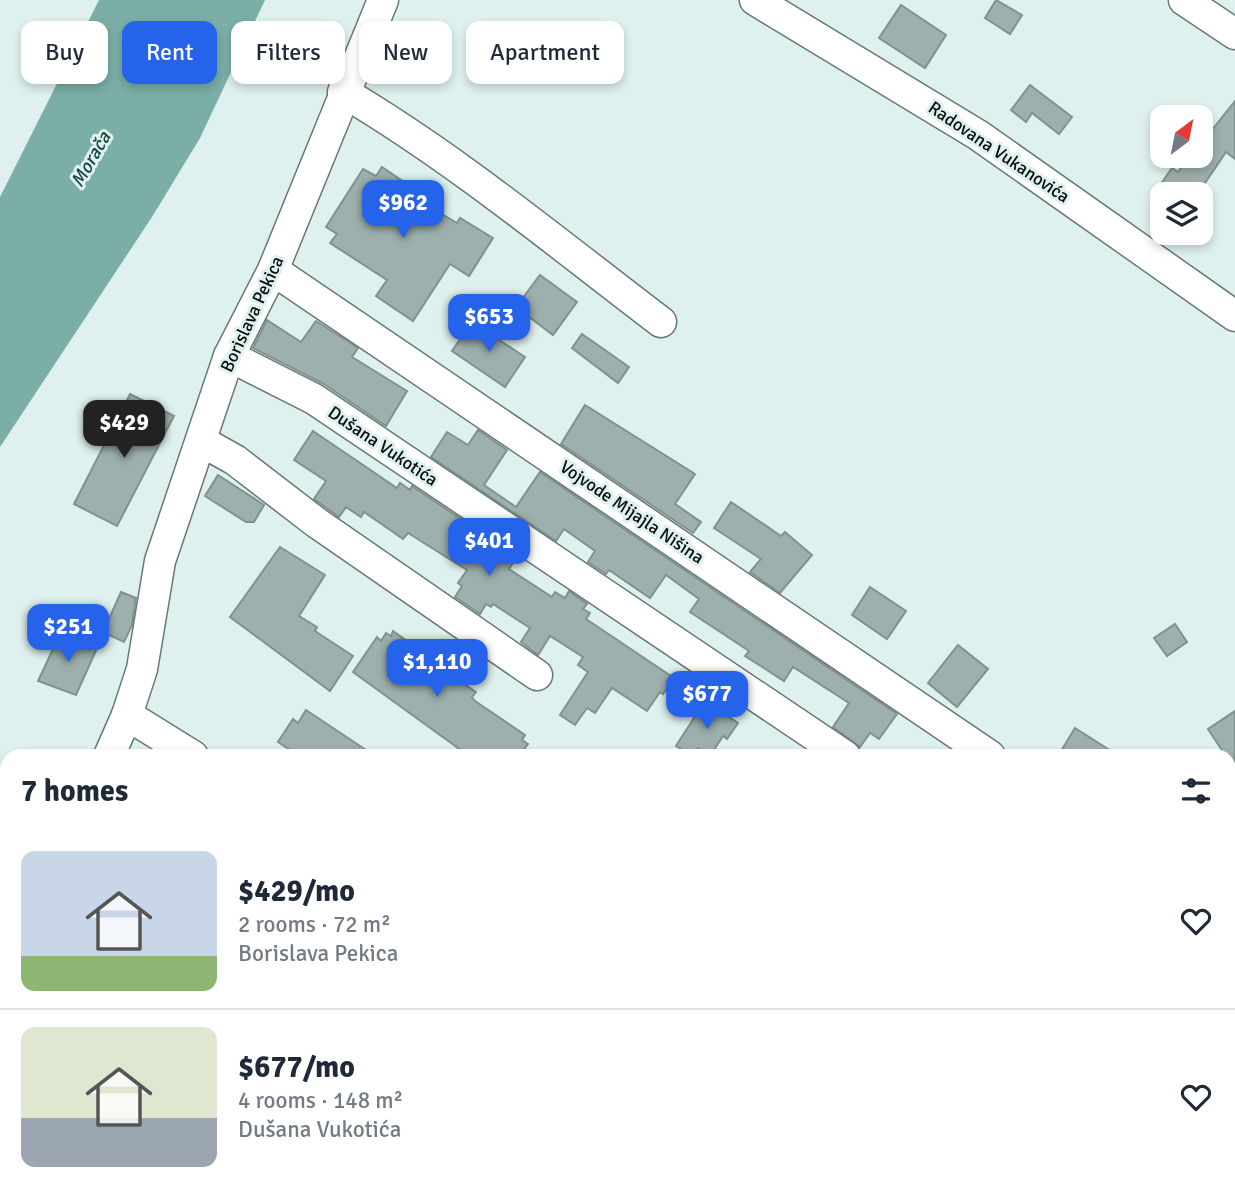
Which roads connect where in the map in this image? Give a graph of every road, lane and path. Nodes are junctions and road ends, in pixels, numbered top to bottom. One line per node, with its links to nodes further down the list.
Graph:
1 (383, 0): 5 (street, Borislava Pekica)
2 (755, 0): 7 (street, Radovana Vukanovića)
3 (1184, 0): 4 (street)
4 (1235, 34)
5 (343, 92): 6 (street, Borislava Pekica); 8 (street)
6 (273, 270): 9 (street, Borislava Pekica); 16 (street, Vojvode Mijajla Nišina)
7 (1235, 316)
8 (661, 322)
9 (229, 356): 10 (street, Borislava Pekica); 15 (street, Dušana Vukotića)
10 (201, 441): 11 (street); 12 (street, Borislava Pekica)
11 (537, 675)
12 (127, 715): 13 (street, Borislava Pekica); 14 (street)
13 (112, 749)
14 (181, 749)
15 (835, 749)
16 (980, 749)

